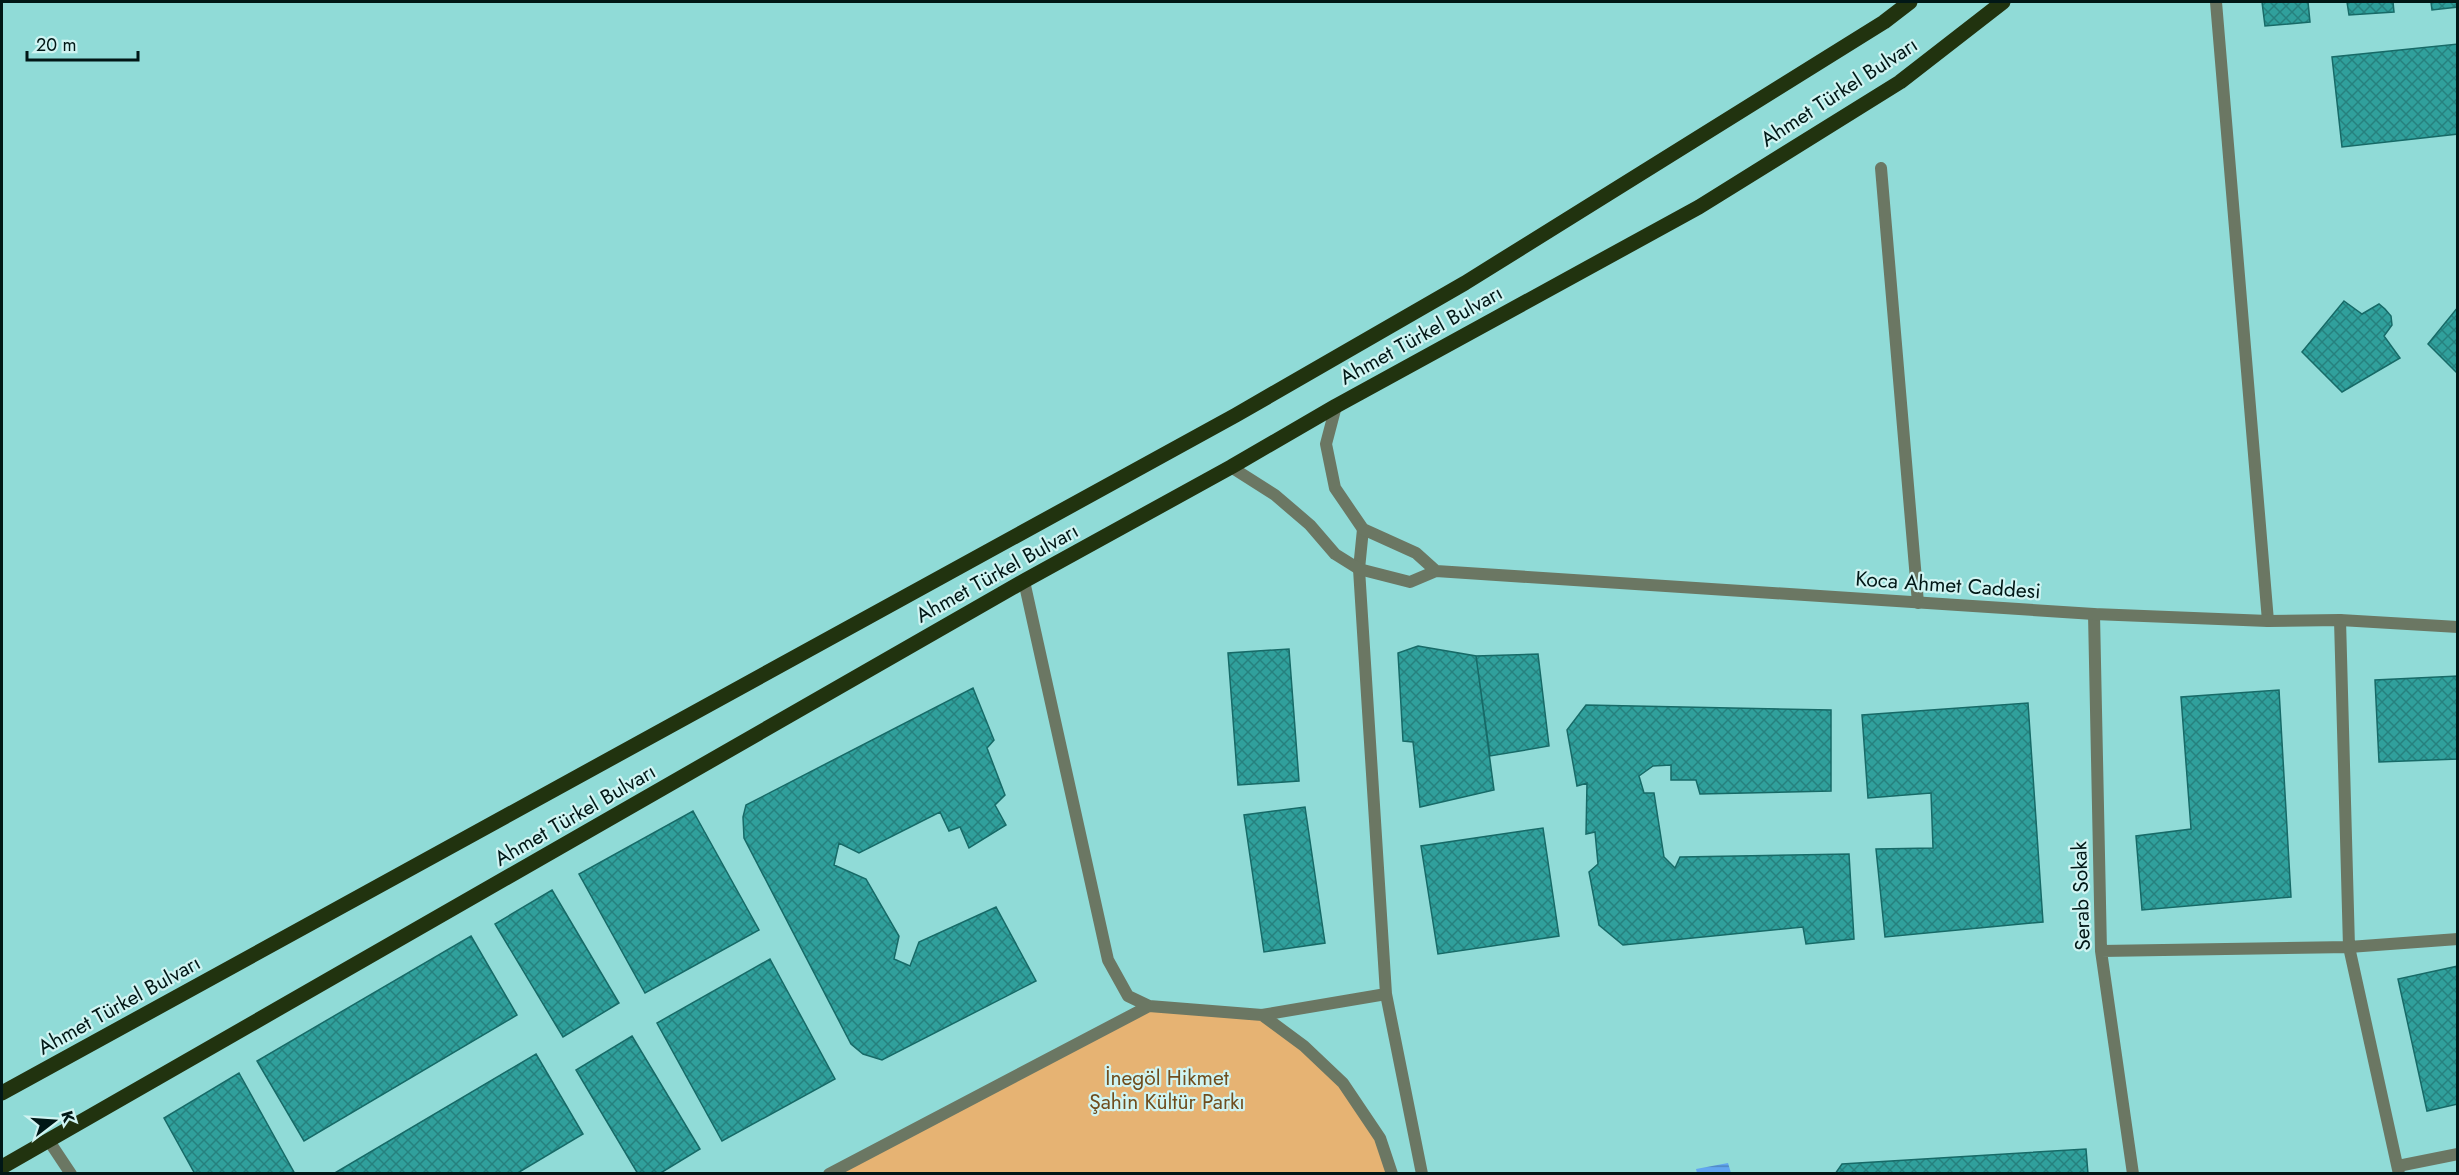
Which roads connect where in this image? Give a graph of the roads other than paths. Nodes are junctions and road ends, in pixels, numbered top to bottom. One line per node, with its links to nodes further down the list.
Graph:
1 (1910, 2): 22 (main road, Ahmet Türkel Bulvarı)
2 (2003, 2): 5 (main road, Ahmet Türkel Bulvarı)
3 (2216, 2): 14 (street)
4 (1881, 168): 11 (street)
5 (1336, 406): 6 (main road, Ahmet Türkel Bulvarı); 7 (street)
6 (1231, 467): 8 (street); 10 (main road, Ahmet Türkel Bulvarı)
7 (1363, 529): 8 (street); 9 (street)
8 (1359, 569): 9 (street); 19 (street)
9 (1436, 571): 11 (street, Koca Ahmet Caddesi)
10 (1024, 581): 20 (street); 23 (main road, Ahmet Türkel Bulvarı)
11 (1918, 603): 12 (street, Koca Ahmet Caddesi)
12 (2094, 614): 14 (street, Koca Ahmet Caddesi); 18 (street, Serab Sokak)
13 (2340, 620): 14 (street, Koca Ahmet Caddesi); 15 (street, Koca Ahmet Caddesi); 17 (street)
14 (2268, 621)
15 (2457, 627)
16 (2457, 939): 17 (street)
17 (2349, 947): 18 (street); 26 (street)
18 (2101, 951): 31 (street, Serab Sokak)
19 (1386, 994): 21 (street); 30 (street)
20 (1149, 1006): 21 (street); 28 (street)
21 (1262, 1015): 29 (street)
22 (2, 1094)
23 (50, 1141): 25 (main road, Ahmet Türkel Bulvarı); 27 (street)
24 (2457, 1154): 26 (street)
25 (2, 1167)
26 (2398, 1170)
27 (71, 1173)
28 (829, 1173)
29 (1392, 1173)
30 (1422, 1173)
31 (2133, 1173)

